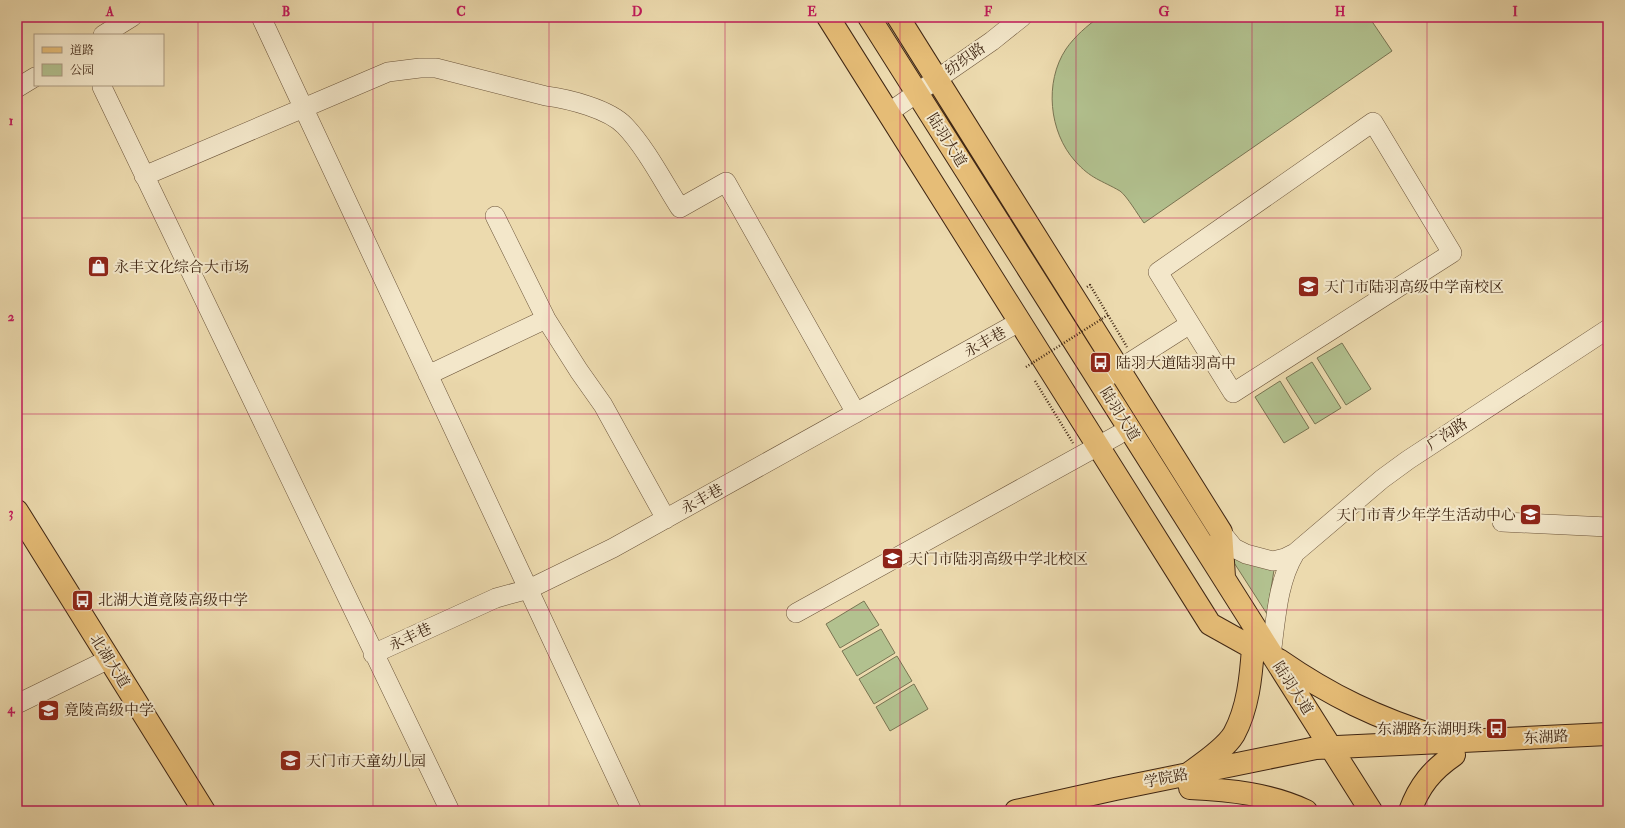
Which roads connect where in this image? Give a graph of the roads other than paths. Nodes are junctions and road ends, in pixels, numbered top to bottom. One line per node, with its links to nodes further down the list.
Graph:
1 (132, 17): 8 (street)
2 (261, 17): 14 (street)
3 (828, 17): 15 (main road)
4 (854, 17): 13 (main road, 陆羽大道)
5 (869, 17): 13 (main road, 陆羽大道)
6 (898, 17): 10 (main road)
7 (1022, 17): 10 (street, 纺织路)
8 (105, 34)
9 (34, 78): 12 (street)
10 (936, 79): 13 (street, 纺织路); 22 (main road)
11 (102, 87): 16 (street)
12 (17, 88)
13 (912, 96): 15 (street, 纺织路); 24 (main road, 陆羽大道); 26 (main road, 陆羽大道)
14 (302, 108): 16 (street); 23 (street); 25 (street)
15 (888, 113): 19 (main road)
16 (144, 176): 39 (street)
17 (495, 216): 18 (street)
18 (546, 319): 23 (street); 29 (street)
19 (1019, 322): 25 (street, 永丰巷); 27 (main road)
20 (1190, 324): 20 (street); 22 (street)
21 (1608, 329): 34 (street, 广沟路)
22 (1119, 369): 24 (street); 32 (main road)
23 (428, 375): 36 (street)
24 (1099, 382): 35 (main road, 陆羽大道)
25 (856, 413): 29 (street, 永丰巷)
26 (1118, 435): 27 (street); 38 (main road, 陆羽大道)
27 (1089, 451): 37 (street); 38 (main road)
28 (17, 511): 40 (main road, 北湖大道)
29 (666, 519): 36 (street, 永丰巷)
30 (1502, 522): 31 (street)
31 (1608, 527)
32 (1221, 532): 34 (street); 35 (main road)
33 (17, 538): 40 (main road, 北湖大道)
34 (1295, 553): 38 (street)
35 (1224, 580): 38 (main road, 陆羽大道)
36 (529, 589): 39 (street, 永丰巷); 50 (street)
37 (796, 613)
38 (1262, 651): 43 (main road); 45 (main road, 陆羽大道); 46 (main road)
39 (373, 654): 49 (street)
40 (102, 662): 41 (street); 47 (main road, 北湖大道); 48 (main road, 北湖大道)
41 (18, 701)
42 (1608, 734): 43 (main road, 东湖路)
43 (1452, 748): 44 (main road, 东湖路); 45 (main road, 东湖路); 56 (main road)
44 (1608, 749)
45 (1328, 754): 46 (main road, 学院路); 54 (main road, 陆羽大道); 55 (main road, 陆羽大道)
46 (1189, 781): 51 (main road, 学院路); 52 (main road, 学院路); 53 (main road)
47 (187, 811)
48 (204, 811)
49 (450, 811)
50 (632, 811)
51 (1016, 811)
52 (1084, 811)
53 (1306, 811)
54 (1356, 811)
55 (1371, 811)
56 (1410, 811)

